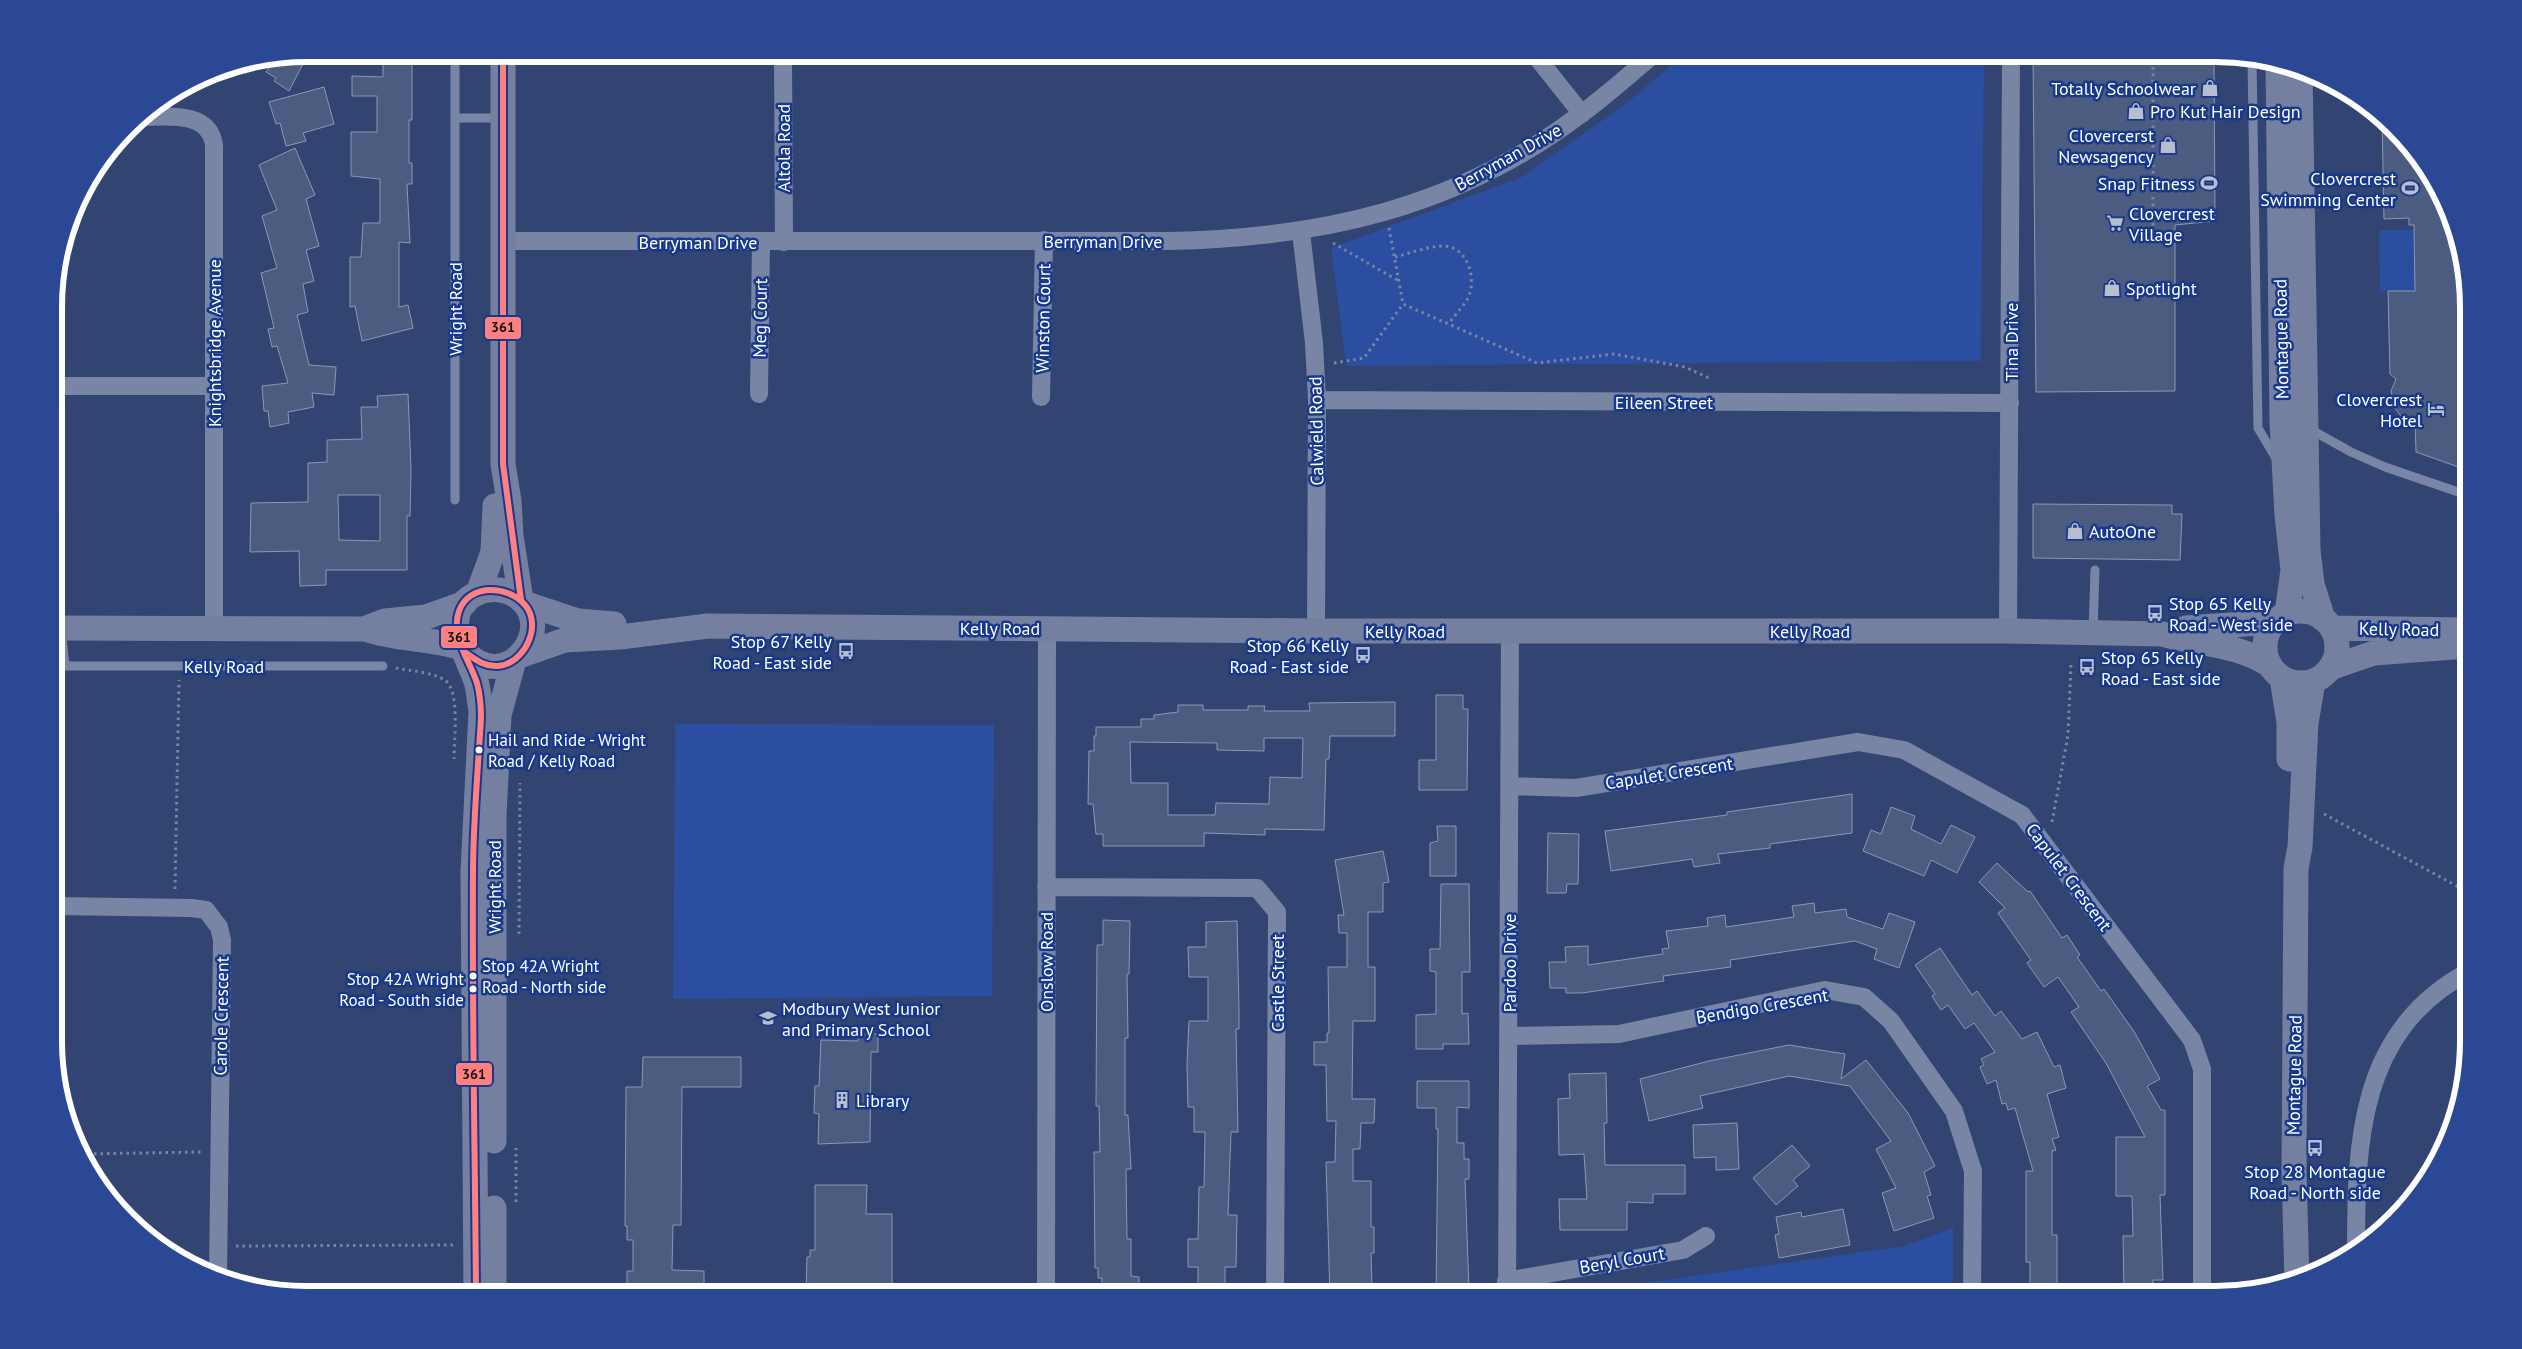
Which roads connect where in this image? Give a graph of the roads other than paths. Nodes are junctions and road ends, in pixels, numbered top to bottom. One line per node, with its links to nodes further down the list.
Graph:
1 (455, 62): 12 (lane, Wright Road)
2 (503, 62): 13 (main road)
3 (783, 62): 18 (street, Altola Road)
4 (1540, 62): 10 (street)
5 (1644, 62): 10 (street, Berryman Drive)
6 (2011, 62): 24 (street, Tina Drive)
7 (2252, 66): 27 (lane)
8 (2278, 71): 25 (main road, Montague Road)
9 (2300, 78): 25 (main road, Montague Road)
10 (1582, 114): 14 (street, Berryman Drive)
11 (153, 118): 20 (street, Knightsbridge Avenue)
12 (455, 118): 13 (lane); 29 (lane, Wright Road)
13 (503, 118): 16 (main road)
14 (1301, 232): 15 (street, Berryman Drive); 23 (street, Calwield Road)
15 (1044, 240): 18 (street, Berryman Drive); 22 (street, Winston Court)
16 (503, 241): 17 (street, Berryman Drive); 26 (main road)
17 (761, 242): 18 (street, Berryman Drive); 21 (street, Meg Court)
18 (784, 242)
19 (62, 386): 20 (street)
20 (214, 386): 37 (street, Knightsbridge Avenue)
21 (759, 394)
22 (1041, 397)
23 (1317, 400): 24 (street, Eileen Street); 41 (street, Calwield Road)
24 (2010, 404): 39 (street, Tina Drive)
25 (2294, 425): 27 (main road, Montague Road); 28 (lane); 34 (main road, Montague Road)
26 (503, 464): 31 (main road); 32 (main road)
27 (2284, 473): 33 (main road, Montague Road)
28 (2460, 493)
29 (455, 500)
30 (2095, 570): 44 (lane)
31 (472, 598): 32 (main road); 38 (main road, Kelly Road); 48 (main road)
32 (522, 602): 43 (main road, Kelly Road); 49 (main road)
33 (2281, 618): 34 (main road); 45 (main road, Kelly Road); 52 (main road)
34 (2327, 623): 40 (main road, Kelly Road); 53 (main road)
35 (62, 628): 37 (main road, Kelly Road)
36 (1047, 628): 41 (main road, Kelly Road); 43 (main road, Kelly Road); 56 (street, Onslow Road)
37 (214, 629): 38 (main road, Kelly Road)
38 (364, 629): 48 (main road, Kelly Road)
39 (2008, 630): 42 (main road, Kelly Road); 44 (main road, Kelly Road)
40 (2460, 630)
41 (1316, 631): 42 (main road, Kelly Road)
42 (1510, 631): 54 (street, Pardoo Drive)
43 (648, 632): 49 (main road, Kelly Road)
44 (2093, 632): 45 (main road, Kelly Road)
45 (2162, 634): 52 (main road, Kelly Road)
46 (2460, 647): 53 (main road, Kelly Road)
47 (62, 650): 50 (lane, Kelly Road)
48 (464, 651): 49 (main road); 64 (main road, Wright Road)
49 (518, 658): 65 (main road, Wright Road)
50 (65, 666): 51 (lane, Kelly Road)
51 (383, 666)
52 (2276, 672): 53 (main road); 55 (main road, Montague Road)
53 (2322, 675): 55 (main road, Montague Road)
54 (1510, 786): 59 (street, Pardoo Drive); 71 (street, Capulet Crescent)
55 (2296, 868): 63 (main road, Montague Road)
56 (1046, 886): 66 (street, Onslow Road); 67 (street, Castle Street)
57 (62, 906): 62 (street, Carole Crescent)
58 (2460, 977): 61 (street)
59 (1508, 1036): 68 (street, Pardoo Drive); 70 (street, Bendigo Crescent)
60 (1706, 1236): 69 (street, Beryl Court)
61 (2356, 1241)
62 (218, 1270)
63 (2298, 1272)
64 (476, 1286)
65 (494, 1286)
66 (1046, 1286)
67 (1275, 1286)
68 (1506, 1286)
69 (1515, 1286)
70 (1972, 1286)
71 (2202, 1286)

